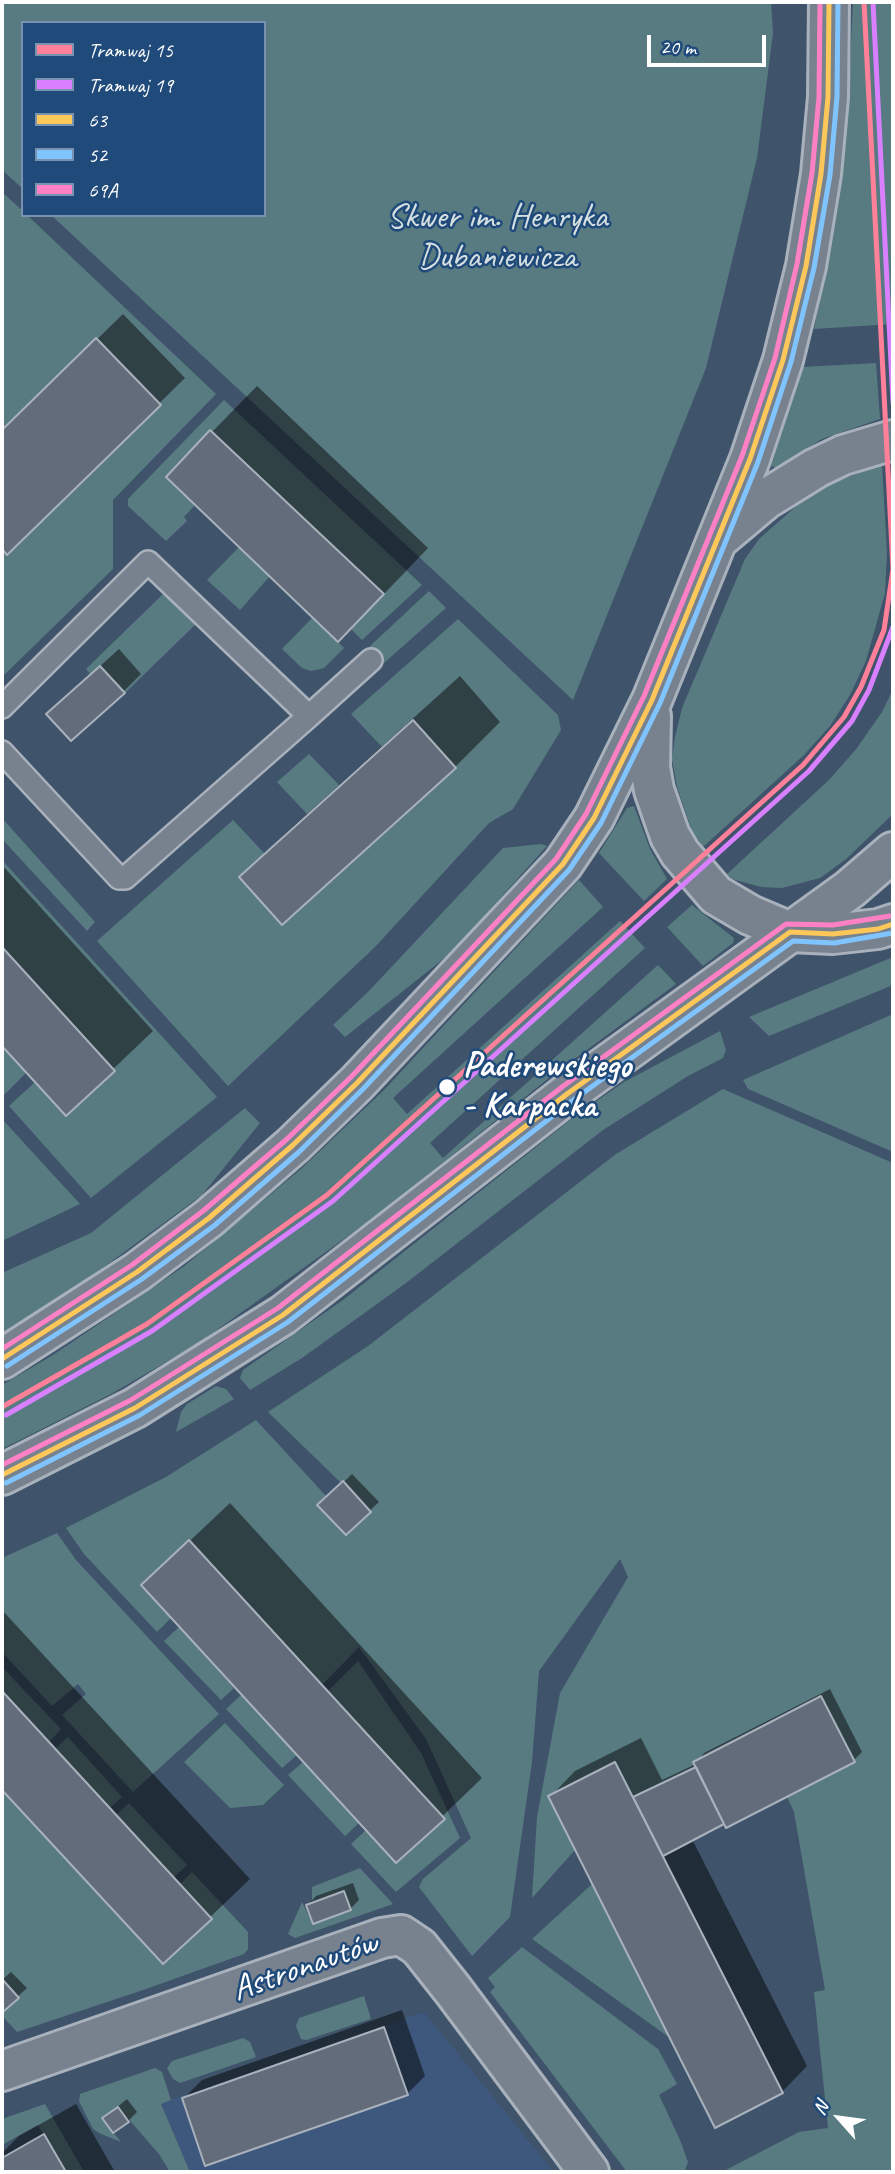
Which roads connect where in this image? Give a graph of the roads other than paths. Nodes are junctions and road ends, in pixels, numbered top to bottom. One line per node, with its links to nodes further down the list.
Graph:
1 (829, 2): 3 (main road)
2 (893, 440): 3 (main road)
3 (718, 540): 5 (main road)
4 (371, 660): 7 (lane)
5 (652, 700): 11 (main road); 12 (main road)
6 (2, 707): 7 (lane)
7 (309, 716): 8 (lane)
8 (2, 752)
9 (893, 852): 11 (main road)
10 (893, 924): 11 (main road)
11 (790, 932): 13 (main road)
12 (2, 1359)
13 (2, 1475)
14 (2, 2071): 15 (main road, Astronautów)
15 (589, 2172)

